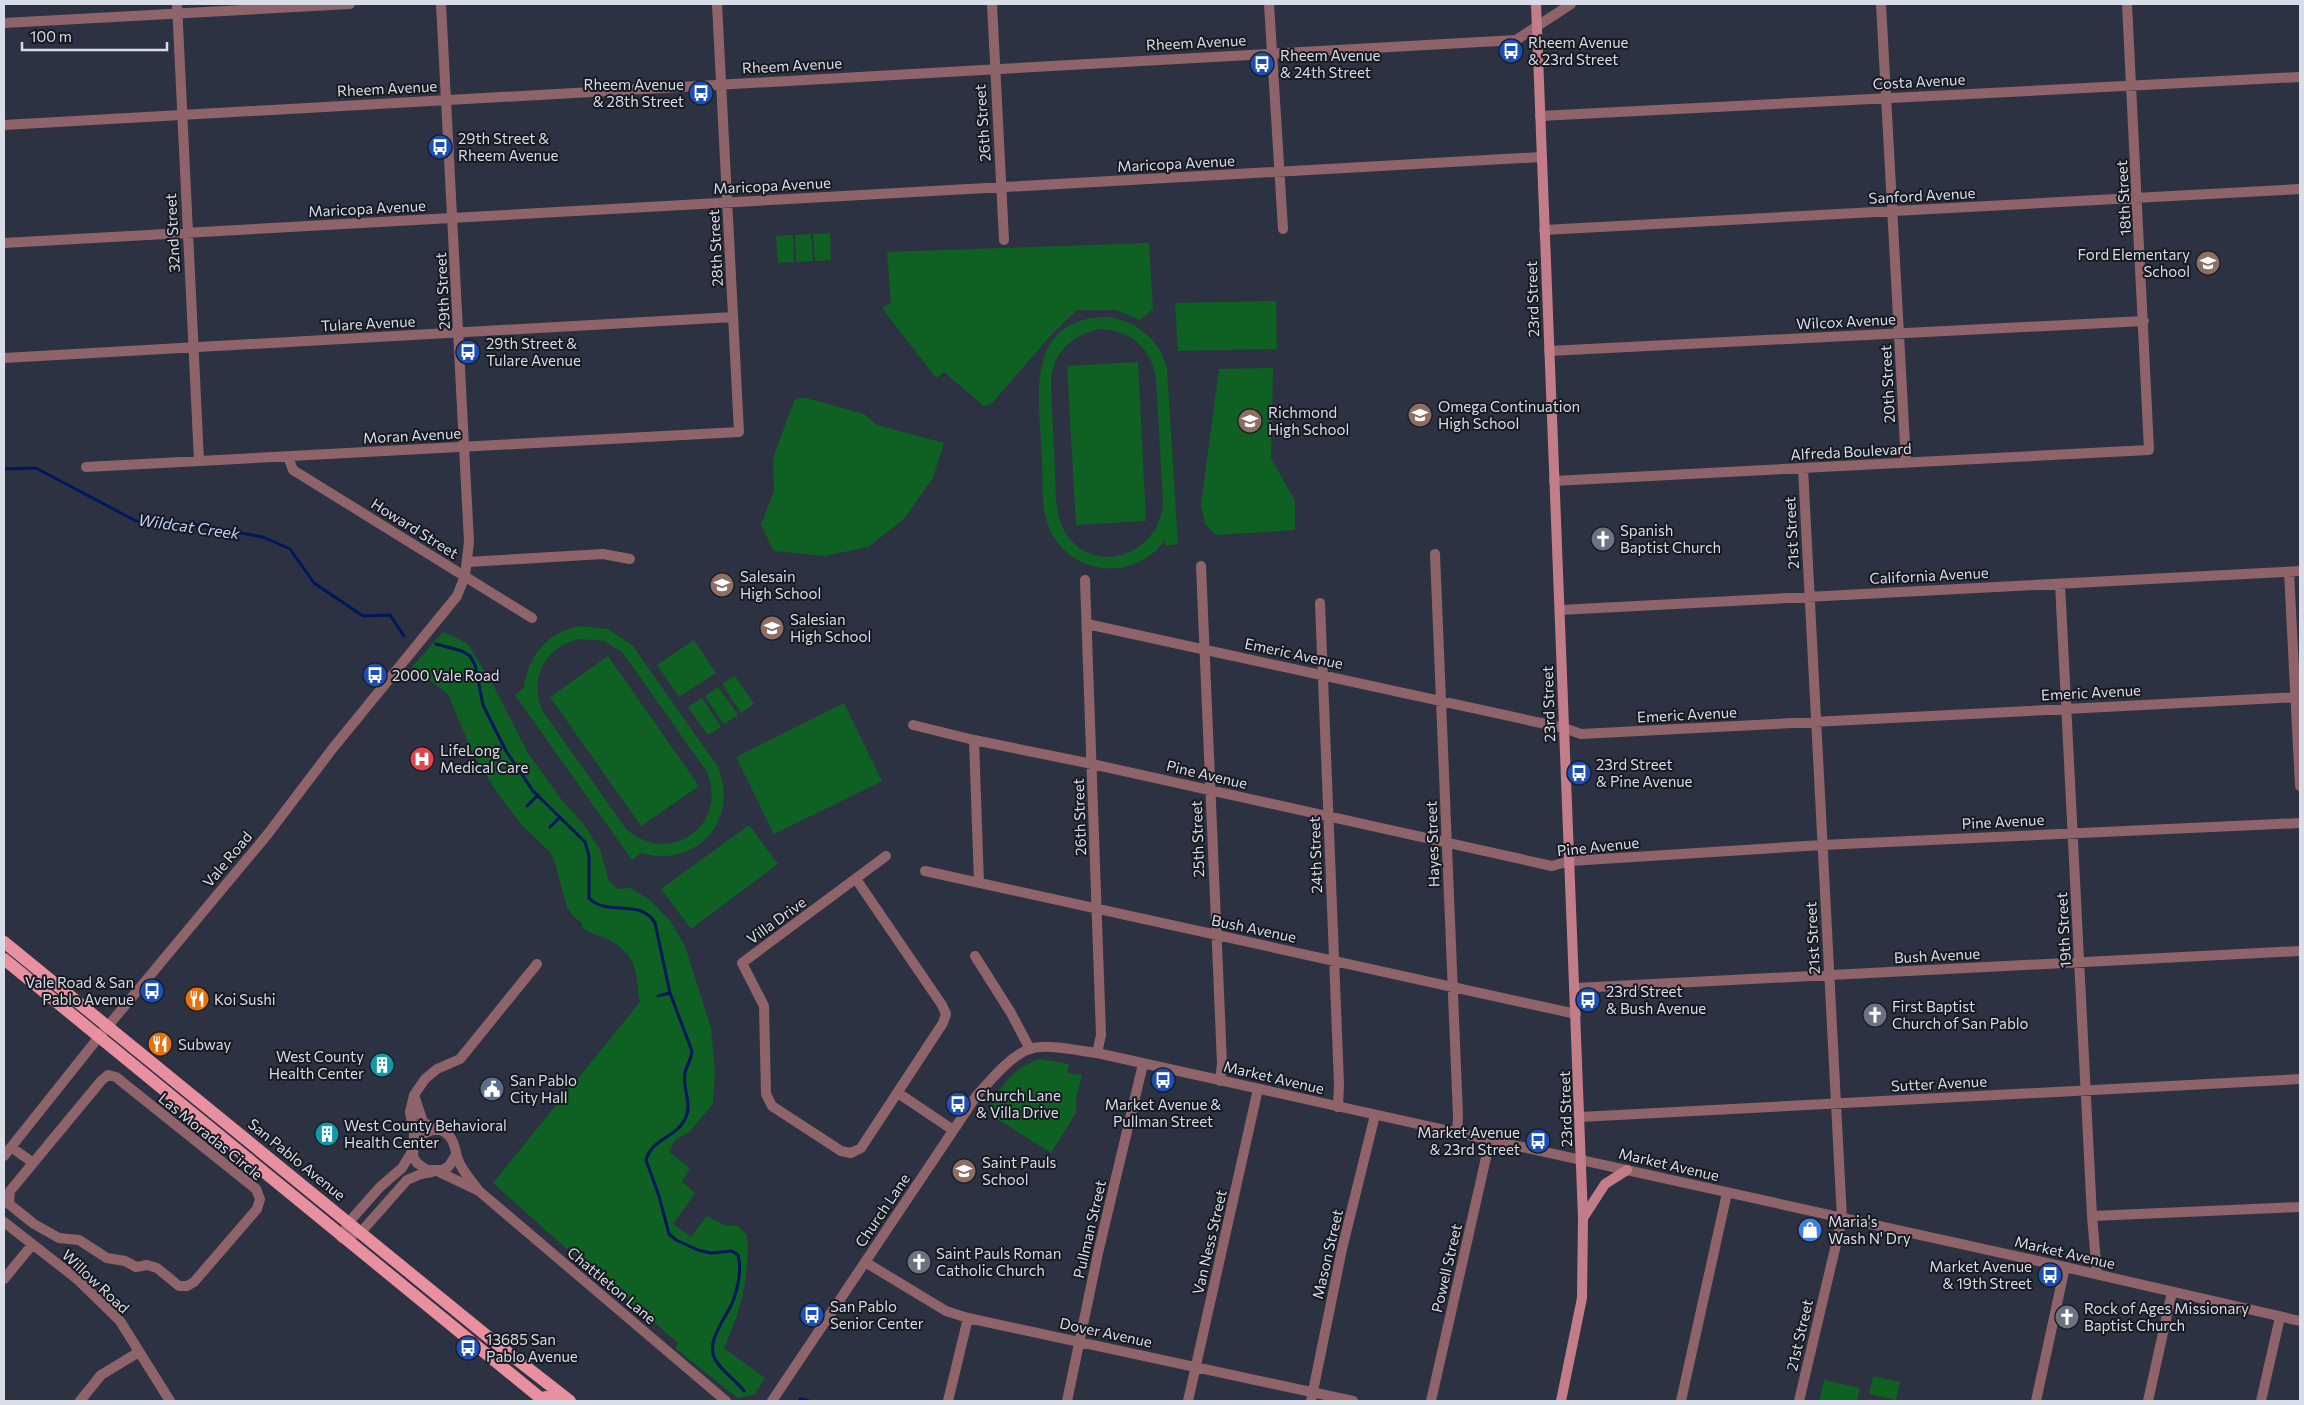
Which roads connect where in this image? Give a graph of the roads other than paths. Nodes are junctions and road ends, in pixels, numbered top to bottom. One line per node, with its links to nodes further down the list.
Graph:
1 (350, 4): 10 (street)
2 (441, 4): 19 (street, 29th Street)
3 (717, 4): 16 (street, 28th Street)
4 (992, 4): 14 (street, 26th Street)
5 (1269, 4): 13 (street)
6 (1536, 4): 12 (main road, 23rd Street)
7 (1571, 4): 12 (street, Rheem Avenue)
8 (1882, 4): 18 (street, 20th Street)
9 (2127, 4): 17 (street, 18th Street)
10 (177, 9): 11 (street); 20 (street, 32nd Street)
11 (4, 23)
12 (1536, 26): 13 (street, Rheem Avenue); 21 (main road, 23rd Street)
13 (1271, 53): 14 (street, Rheem Avenue); 24 (street)
14 (994, 68): 16 (street, Rheem Avenue); 25 (street, 26th Street)
15 (2300, 77): 17 (street, Costa Avenue)
16 (721, 84): 19 (street, Rheem Avenue); 28 (street, 28th Street)
17 (2131, 85): 18 (street, Costa Avenue); 27 (street, 18th Street)
18 (1886, 98): 21 (street, Costa Avenue); 29 (street, 20th Street)
19 (447, 100): 20 (street, Rheem Avenue); 30 (street, 29th Street)
20 (183, 114): 22 (street, Rheem Avenue); 33 (street, 32nd Street)
21 (1540, 116): 23 (main road, 23rd Street)
22 (4, 125)
23 (1541, 158): 24 (street, Maricopa Avenue); 32 (main road, 23rd Street)
24 (1280, 172): 25 (street, Maricopa Avenue); 31 (street)
25 (1002, 187): 28 (street, Maricopa Avenue); 34 (street, 26th Street)
26 (2300, 189): 27 (street, Sanford Avenue)
27 (2138, 199): 29 (street, Sanford Avenue); 37 (street, 18th Street)
28 (728, 202): 30 (street, Maricopa Avenue); 36 (street, 28th Street)
29 (1892, 212): 32 (street, Sanford Avenue); 39 (street, 20th Street)
30 (453, 218): 33 (street, Maricopa Avenue); 38 (street, 29th Street)
31 (1283, 229)
32 (1544, 230): 41 (main road, 23rd Street)
33 (187, 232): 35 (street, Maricopa Avenue); 40 (street, 32nd Street)
34 (1004, 240)
35 (4, 243)
36 (733, 317): 38 (street, Tulare Avenue); 43 (street, 28th Street)
37 (2144, 321): 39 (street, Wilcox Avenue); 45 (street, 18th Street)
38 (459, 333): 40 (street, Tulare Avenue); 44 (street, 29th Street)
39 (1899, 334): 41 (street, Wilcox Avenue); 48 (street, 20th Street)
40 (193, 348): 42 (street, Tulare Avenue); 47 (street, 32nd Street)
41 (1549, 351): 51 (main road, 23rd Street)
42 (4, 358)
43 (739, 432): 44 (street, Moran Avenue)
44 (465, 447): 46 (street, Moran Avenue); 54 (street, 29th Street)
45 (2149, 450): 48 (street, Alfreda Boulevard)
46 (288, 457): 47 (street, Moran Avenue); 58 (street, Howard Street)
47 (199, 461): 49 (street, Moran Avenue)
48 (1906, 463): 50 (street, Alfreda Boulevard)
49 (86, 467)
50 (1803, 468): 51 (street, Alfreda Boulevard); 61 (street, 21st Street)
51 (1554, 481): 63 (main road, 23rd Street)
52 (1435, 554): 69 (street, Hayes Street)
53 (630, 559): 54 (street)
54 (468, 562): 58 (street, 29th Street)
55 (1201, 566): 66 (street, 25th Street)
56 (2300, 571): 57 (street, California Avenue)
57 (2288, 572): 60 (street, California Avenue); 68 (street)
58 (465, 576): 64 (street, Howard Street); 101 (street, Vale Road)
59 (1085, 580): 65 (street, 26th Street)
60 (2060, 584): 61 (street, California Avenue); 70 (street, 19th Street)
61 (1809, 597): 63 (street, California Avenue); 71 (street, 21st Street)
62 (1320, 602): 67 (street, 24th Street)
63 (1560, 610): 73 (main road, 23rd Street)
64 (532, 618)
65 (1087, 624): 66 (street, Emeric Avenue); 75 (street, 26th Street)
66 (1205, 649): 67 (street, Emeric Avenue); 77 (street, 25th Street)
67 (1323, 675): 69 (street, Emeric Avenue); 78 (street, 24th Street)
68 (2298, 697): 70 (street, Emeric Avenue); 76 (street)
69 (1441, 701): 73 (street, Emeric Avenue); 81 (street, Hayes Street)
70 (2067, 708): 71 (street, Emeric Avenue); 80 (street, 19th Street)
71 (1816, 722): 73 (street, Emeric Avenue); 82 (street, 21st Street)
72 (913, 725): 74 (street, Pine Avenue)
73 (1564, 728): 84 (main road, 23rd Street)
74 (974, 740): 75 (street, Pine Avenue); 87 (street)
75 (1092, 764): 77 (street, Pine Avenue); 88 (street, 26th Street)
76 (2300, 786)
77 (1210, 790): 78 (street, Pine Avenue); 89 (street, 25th Street)
78 (1328, 817): 81 (street, Pine Avenue); 94 (street, 24th Street)
79 (2300, 823): 80 (street, Pine Avenue)
80 (2073, 832): 82 (street, Pine Avenue); 95 (street, 19th Street)
81 (1447, 843): 84 (street, Pine Avenue); 98 (street, Hayes Street)
82 (1822, 845): 84 (street, Pine Avenue); 97 (street, 21st Street)
83 (886, 856): 86 (street)
84 (1570, 861): 99 (main road, 23rd Street)
85 (925, 870): 87 (street, Bush Avenue)
86 (856, 880): 110 (street, Villa Drive); 110 (street, Villa Drive)
87 (979, 883): 88 (street, Bush Avenue)
88 (1097, 909): 89 (street, Bush Avenue); 104 (street, 26th Street)
89 (1216, 935): 94 (street, Bush Avenue); 106 (street, 25th Street)
90 (4, 942): 101 (main road, San Pablo Avenue)
91 (2300, 951): 95 (street, Bush Avenue)
92 (975, 956): 103 (street)
93 (4, 960): 102 (main road)
94 (1334, 961): 98 (street, Bush Avenue); 113 (street, 24th Street)
95 (2080, 962): 97 (street, Bush Avenue); 109 (street, 19th Street)
96 (537, 964): 111 (street)
97 (1829, 975): 99 (street, Bush Avenue); 112 (street, 21st Street)
98 (1453, 987): 100 (street, Bush Avenue); 118 (street, Hayes Street)
99 (1575, 988): 100 (main road, 23rd Street)
100 (1576, 1014): 115 (main road, 23rd Street)
101 (108, 1026): 102 (street, Vale Road); 135 (main road, San Pablo Avenue)
102 (98, 1038): 120 (street, Vale Road); 137 (main road)
103 (1030, 1048): 104 (street, Market Avenue); 117 (street, Church Lane)
104 (1097, 1053): 105 (street, Market Avenue)
105 (1143, 1064): 106 (street, Market Avenue); 147 (street, Pullman Street)
106 (1220, 1080): 108 (street, Market Avenue)
107 (2300, 1080): 109 (street, Sutter Avenue)
108 (1258, 1089): 113 (street, Market Avenue); 149 (street, Van Ness Street)
109 (2086, 1090): 112 (street, Sutter Avenue); 131 (street, 19th Street)
110 (898, 1093): 117 (street)
111 (414, 1095): 116 (street); 121 (street)
112 (1836, 1104): 115 (street, Sutter Avenue); 133 (street, 21st Street)
113 (1338, 1107): 114 (street, Market Avenue)
114 (1376, 1115): 118 (street, Market Avenue); 150 (street, Mason Street)
115 (1580, 1117): 124 (main road, 23rd Street)
116 (436, 1130): 121 (street); 122 (street)
117 (953, 1130): 139 (street, Church Lane)
118 (1457, 1133): 119 (street, Market Avenue)
119 (1490, 1140): 124 (street, Market Avenue); 162 (street, Powell Street)
120 (11, 1147): 123 (street, Vale Road); 125 (street)
121 (413, 1148): 127 (street); 135 (street)
122 (456, 1155): 127 (street); 128 (street, Chattleton Lane)
123 (4, 1156)
124 (1582, 1160): 126 (street, Market Avenue); 132 (main road, 23rd Street)
125 (32, 1162): 125 (street, Las Moradas Circle)
126 (1627, 1170): 129 (street, Market Avenue); 132 (main road)
127 (436, 1171): 128 (street, Chattleton Lane); 136 (street)
128 (479, 1192): 156 (street, Chattleton Lane)
129 (1727, 1193): 133 (street, Market Avenue); 164 (street)
130 (2300, 1207): 131 (street)
131 (2092, 1216): 141 (street, 19th Street)
132 (1583, 1218): 163 (main road, 23rd Street)
133 (1842, 1219): 140 (street, Market Avenue); 165 (street, 21st Street)
134 (4, 1222): 138 (street, Willow Road)
135 (349, 1222): 136 (main road, San Pablo Avenue); 137 (street)
136 (362, 1232): 137 (street); 155 (main road, San Pablo Avenue)
137 (342, 1238): 151 (main road)
138 (32, 1245): 142 (street); 148 (street, Willow Road)
139 (865, 1262): 145 (street, Dover Avenue); 157 (street, Church Lane)
140 (2065, 1267): 141 (street, Market Avenue); 166 (street)
141 (2097, 1274): 143 (street, Market Avenue)
142 (4, 1279)
143 (2172, 1292): 144 (street, Market Avenue); 167 (street)
144 (2280, 1317): 146 (street, Market Avenue); 168 (street)
145 (968, 1318): 147 (street, Dover Avenue); 158 (street)
146 (2300, 1321)
147 (1080, 1342): 149 (street, Dover Avenue); 159 (street, Pullman Street)
148 (139, 1352): 152 (street); 153 (street, Willow Road)
149 (1196, 1366): 150 (street, Dover Avenue); 160 (street, Van Ness Street)
150 (1312, 1397): 161 (street, Dover Avenue)
151 (542, 1400): 154 (main road)
152 (80, 1401)
153 (170, 1401)
154 (555, 1401)
155 (570, 1401)
156 (726, 1401)
157 (772, 1401)
158 (948, 1401)
159 (1067, 1401)
160 (1188, 1401)
161 (1352, 1401)
162 (1431, 1401)
163 (1561, 1401)
164 (1681, 1401)
165 (1799, 1401)
166 (2036, 1401)
167 (2148, 1401)
168 (2261, 1401)

